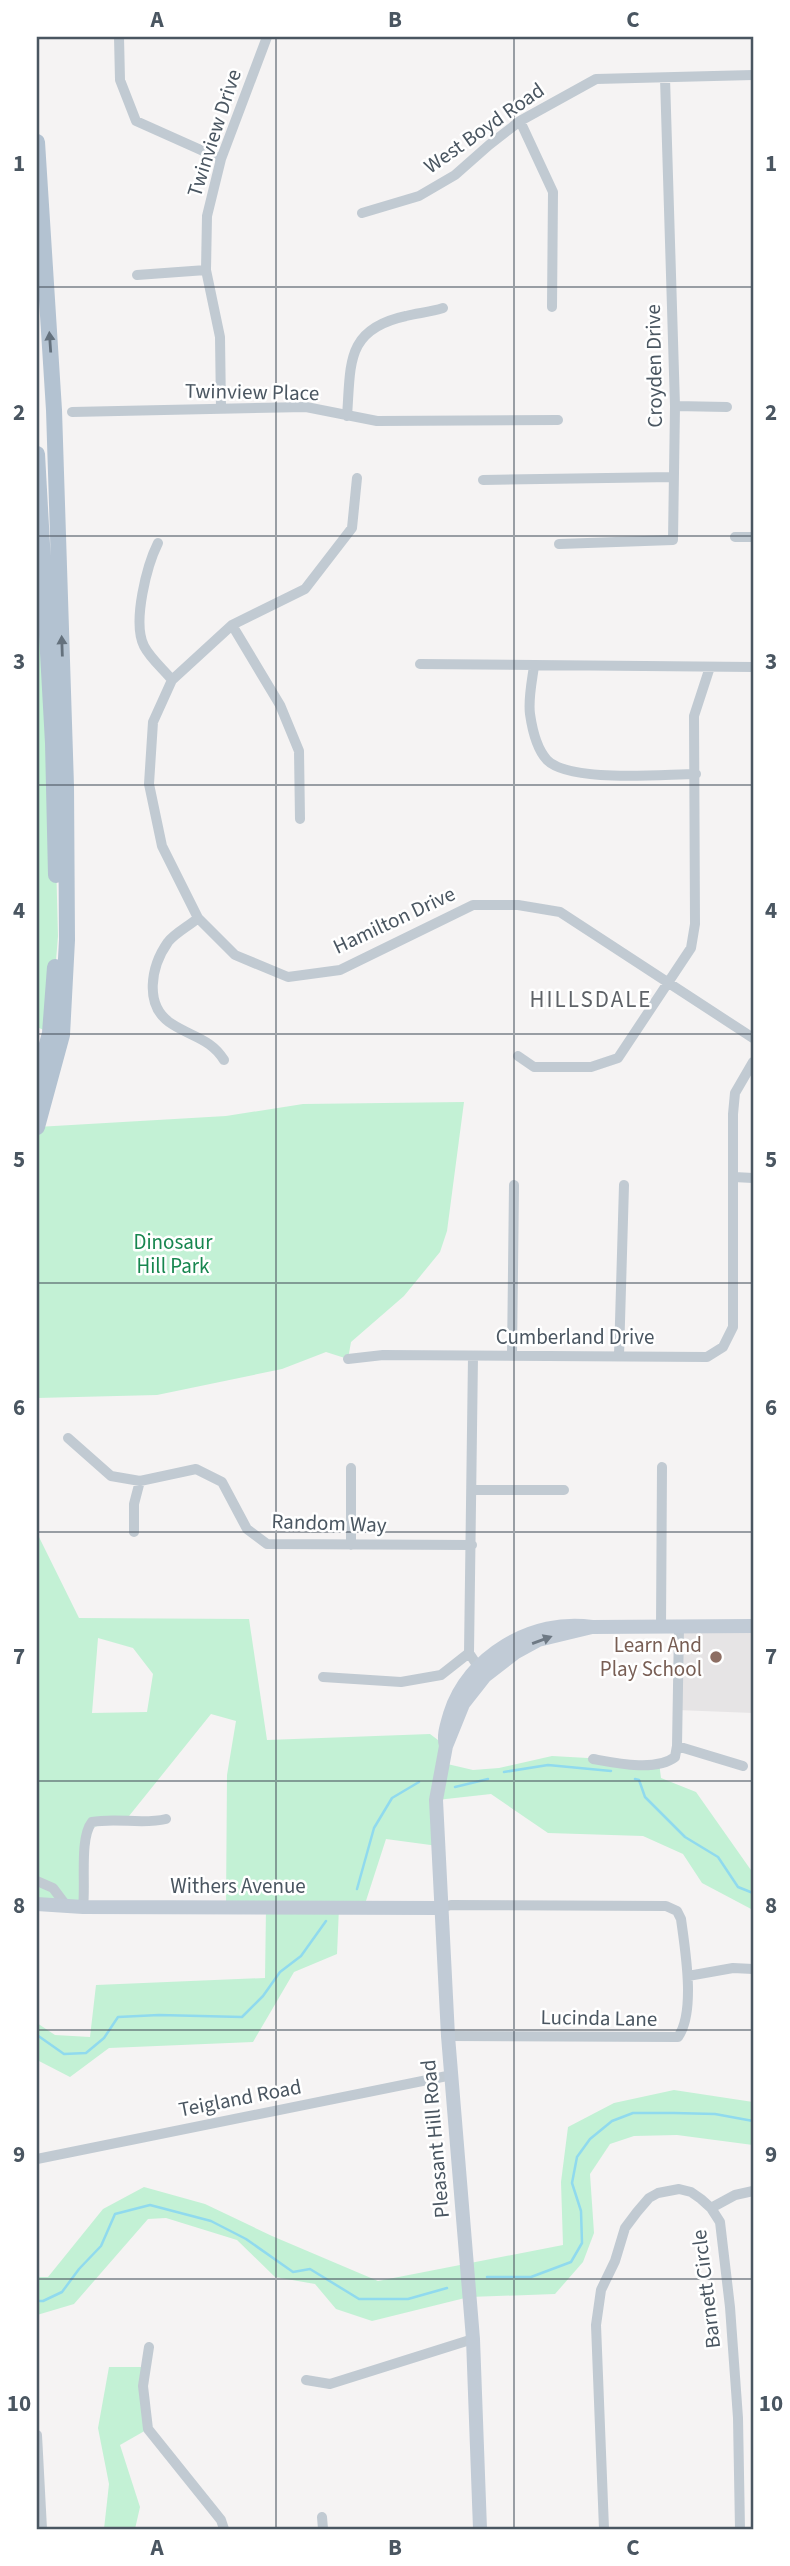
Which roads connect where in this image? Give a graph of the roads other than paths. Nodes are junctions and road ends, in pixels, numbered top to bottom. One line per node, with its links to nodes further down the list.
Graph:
1 (119, 37): 7 (street)
2 (267, 37): 7 (street, Twinview Drive)
3 (753, 75): 4 (street, West Boyd Road)
4 (665, 78): 5 (street, West Boyd Road); 13 (street, Croyden Drive)
5 (520, 121): 8 (street, West Boyd Road); 11 (street)
6 (37, 142): 42 (main road, one-way to 6)
7 (221, 159): 9 (street, Twinview Drive)
8 (362, 213)
9 (206, 270): 10 (street); 15 (street, Twinview Drive)
10 (137, 275)
11 (552, 307)
12 (443, 308): 17 (street)
13 (675, 406): 14 (street); 20 (street, Croyden Drive)
14 (727, 407)
15 (221, 409): 16 (street, Twinview Place); 17 (street, Twinview Place)
16 (72, 412)
17 (347, 416): 18 (street, Twinview Place)
18 (558, 420)
19 (37, 454): 41 (main road)
20 (673, 477): 22 (street); 26 (street, Croyden Drive)
21 (358, 478): 27 (street, Hamilton Drive)
22 (483, 480)
23 (736, 537): 24 (street)
24 (753, 537)
25 (158, 543): 32 (street)
26 (559, 544)
27 (232, 625): 32 (street, Hamilton Drive); 34 (street)
28 (420, 664): 29 (street)
29 (534, 666): 30 (street); 33 (street)
30 (710, 667): 31 (street); 33 (street)
31 (753, 667)
32 (172, 680): 35 (street, Hamilton Drive)
33 (695, 774): 36 (street)
34 (300, 819)
35 (198, 919): 36 (street, Hamilton Drive); 39 (street)
36 (669, 984): 37 (street, Hamilton Drive); 38 (street)
37 (753, 1038)
38 (518, 1056)
39 (224, 1060)
40 (753, 1062): 43 (street, Cumberland Drive)
41 (37, 1081)
42 (37, 1128)
43 (734, 1177): 44 (street); 49 (street, Cumberland Drive)
44 (753, 1178)
45 (514, 1185): 48 (street)
46 (624, 1185): 49 (street)
47 (473, 1356): 48 (street, Cumberland Drive); 50 (street); 55 (street, Cumberland Drive)
48 (512, 1356): 49 (street, Cumberland Drive)
49 (619, 1356)
50 (348, 1359)
51 (68, 1438): 54 (street, Random Way)
52 (662, 1467): 62 (street)
53 (351, 1468): 58 (street)
54 (140, 1481): 57 (street); 58 (street, Random Way)
55 (472, 1490): 56 (street); 59 (street, Cumberland Drive)
56 (564, 1490)
57 (134, 1532)
58 (351, 1545): 59 (street, Random Way)
59 (472, 1545): 63 (street, Cumberland Drive)
60 (753, 1626): 61 (street, Pleasant Hill Road)
61 (679, 1627): 62 (street, Pleasant Hill Road); 66 (street)
62 (661, 1628): 64 (street, Pleasant Hill Road)
63 (469, 1653): 64 (street); 65 (street)
64 (481, 1671): 74 (street, Pleasant Hill Road)
65 (323, 1677)
66 (677, 1746): 67 (street); 68 (street)
67 (593, 1759)
68 (743, 1766)
69 (166, 1819): 73 (street)
70 (37, 1881): 72 (street)
71 (37, 1904): 72 (street, Withers Avenue)
72 (65, 1904): 73 (street, Withers Avenue)
73 (83, 1907): 74 (street, Withers Avenue)
74 (440, 1908): 76 (street, Lucinda Lane); 77 (street, Pleasant Hill Road)
75 (753, 1969): 76 (street)
76 (688, 1976): 77 (street, Lucinda Lane)
77 (448, 2036): 78 (street, Pleasant Hill Road)
78 (452, 2075): 79 (street, Teigland Road); 82 (street, Pleasant Hill Road)
79 (37, 2159)
80 (753, 2192): 81 (street)
81 (711, 2208): 92 (street, Barnett Circle); 93 (street, Barnett Circle)
82 (473, 2339): 84 (street); 91 (street, Pleasant Hill Road)
83 (149, 2347): 89 (street)
84 (306, 2380)
85 (37, 2434): 86 (street)
86 (39, 2477): 88 (street)
87 (322, 2517): 90 (street)
88 (42, 2529)
89 (224, 2529)
90 (323, 2529)
91 (480, 2529)
92 (604, 2529)
93 (740, 2529)

